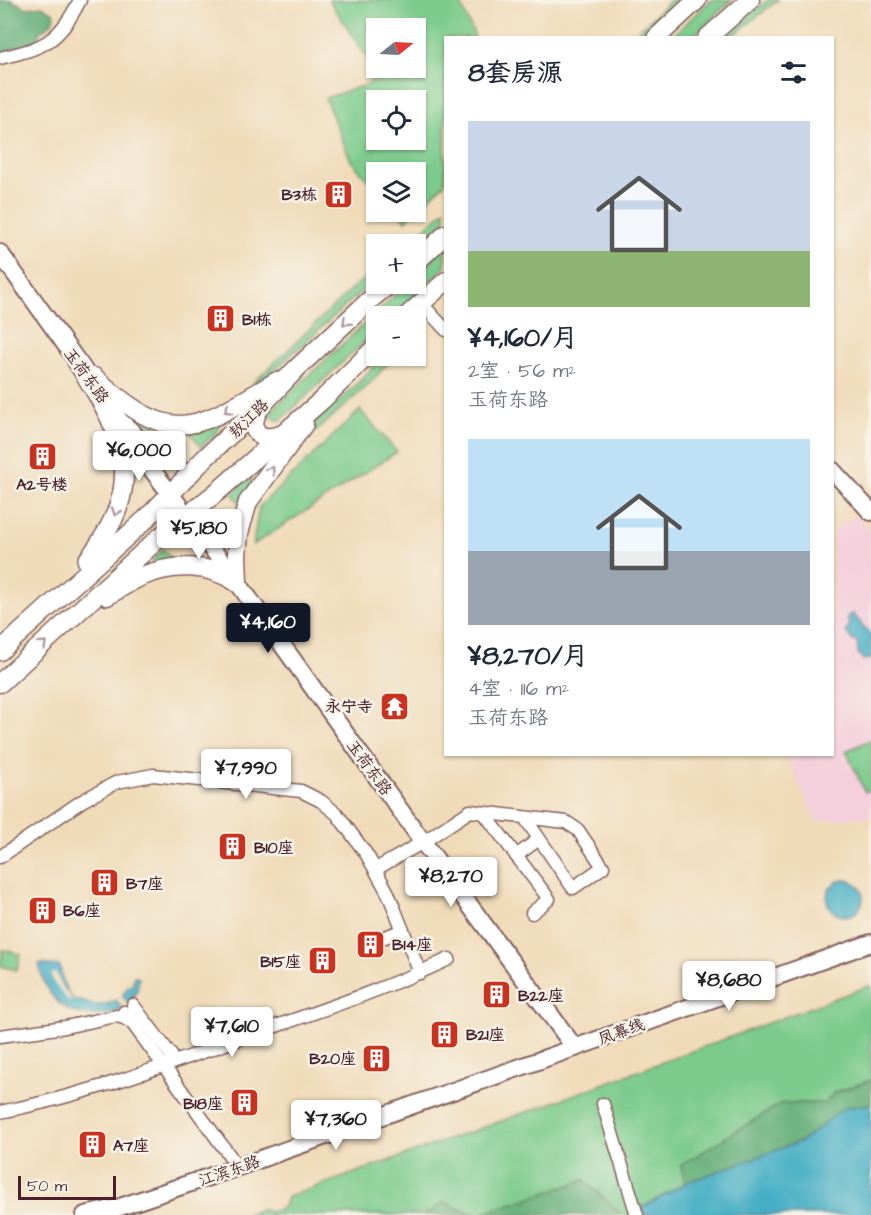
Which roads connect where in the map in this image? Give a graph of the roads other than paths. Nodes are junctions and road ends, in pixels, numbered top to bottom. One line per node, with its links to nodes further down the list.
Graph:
1 (80, 0): 6 (street)
2 (697, 0): 4 (main road)
3 (750, 0): 5 (main road)
4 (658, 36)
5 (708, 36)
6 (0, 58)
7 (444, 236): 9 (main road)
8 (0, 253): 16 (main road, 玉荷东路)
9 (426, 253)
10 (444, 283): 12 (main road)
11 (377, 294): 17 (main road, 敖江路, one-way to 17)
12 (421, 303): 13 (main road); 14 (street)
13 (418, 306)
14 (444, 328)
15 (366, 357): 18 (main road, 敖江路)
16 (77, 362): 17 (main road, one-way to 16); 21 (main road)
17 (296, 369): 19 (main road, 敖江路)
18 (322, 400): 20 (main road, 敖江路); 26 (main road, one-way to 18)
19 (260, 407): 20 (main road); 23 (main road, 敖江路)
20 (281, 435): 25 (main road, 敖江路)
21 (129, 450): 23 (main road, 玉荷东路); 27 (main road, one-way to 27)
22 (834, 472): 24 (main road)
23 (170, 494): 25 (main road, 玉荷东路); 27 (main road, 敖江路)
24 (871, 512)
25 (187, 516): 26 (main road, 玉荷东路); 28 (main road, 敖江路)
26 (238, 583): 28 (main road); 34 (main road, 玉荷东路)
27 (59, 598): 29 (main road, 敖江路)
28 (75, 615): 30 (main road, 敖江路, one-way to 28)
29 (0, 651)
30 (0, 683)
31 (484, 813): 32 (street); 34 (street); 35 (street)
32 (525, 818): 33 (street); 33 (street)
33 (539, 838): 35 (street)
34 (423, 842): 37 (street); 46 (main road, 玉荷东路)
35 (516, 856): 38 (street)
36 (0, 857): 37 (street)
37 (376, 869): 39 (street)
38 (532, 913)
39 (403, 930): 40 (street); 43 (street)
40 (385, 937)
41 (871, 943): 46 (main road, 凤幕线)
42 (449, 959): 43 (street)
43 (420, 973): 47 (street)
44 (0, 1036): 47 (street)
45 (207, 1042): 47 (street)
46 (575, 1048): 50 (main road, 江滨东路)
47 (171, 1061): 49 (street); 50 (street)
48 (603, 1104): 52 (street)
49 (0, 1113)
50 (238, 1167): 51 (main road, 江滨东路)
51 (85, 1215)
52 (637, 1215)

